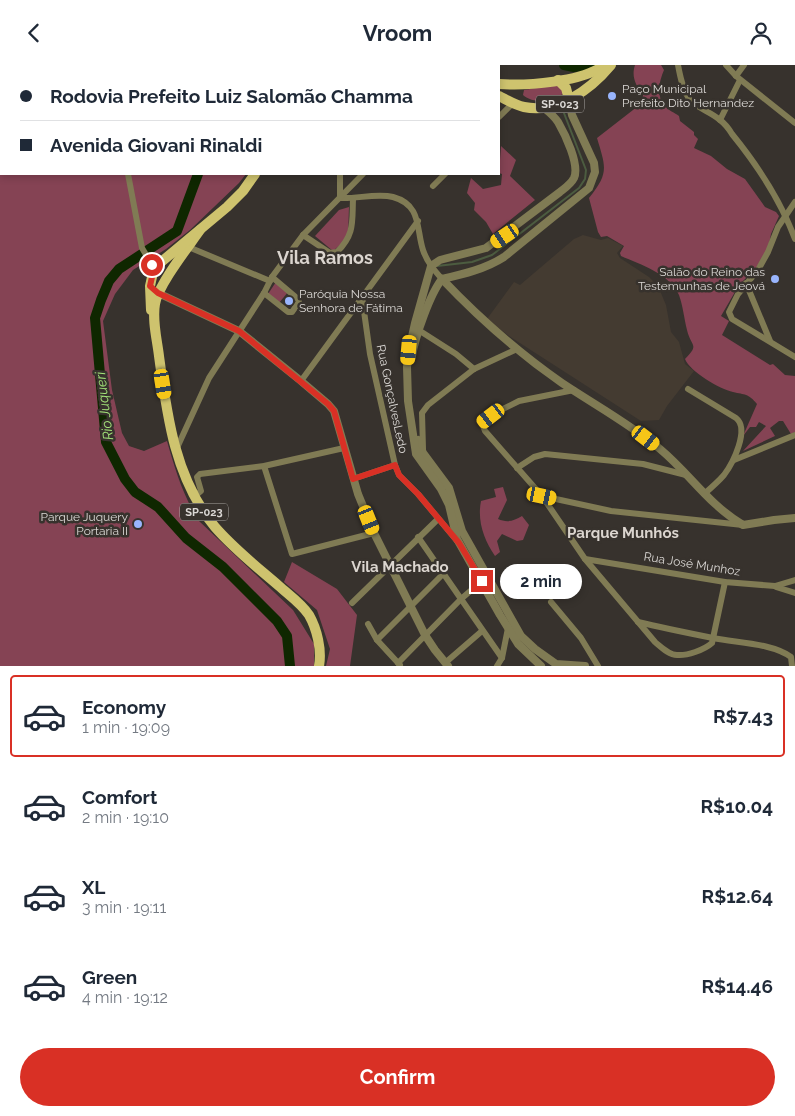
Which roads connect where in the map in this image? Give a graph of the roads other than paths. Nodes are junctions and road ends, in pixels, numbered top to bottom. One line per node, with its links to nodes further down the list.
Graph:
1 (604, 65): 7 (main road, SP-023)
2 (611, 65): 11 (main road, SP-023)
3 (678, 65): 15 (street)
4 (726, 65): 6 (street)
5 (744, 65): 6 (street)
6 (738, 78): 15 (street); 16 (street)
7 (558, 80): 9 (main road, SP-023); 11 (main road, SP-023)
8 (500, 84): 9 (main road, SP-023)
9 (524, 84): 12 (main road, SP-023)
10 (500, 96): 12 (main road, SP-023)
11 (569, 100): 13 (main road, SP-023); 35 (street)
12 (513, 103): 13 (main road, SP-023); 14 (street)
13 (544, 108): 32 (street)
14 (500, 116)
15 (720, 120): 26 (street)
16 (795, 123)
17 (128, 175): 31 (street)
18 (254, 175): 30 (main road, SP-023)
19 (340, 175): 23 (street)
20 (362, 175): 23 (street)
21 (444, 175): 22 (street)
22 (433, 186)
23 (340, 199): 24 (street); 28 (street)
24 (353, 199): 27 (street); 28 (street)
25 (795, 202): 26 (street)
26 (790, 212): 29 (street); 36 (street)
27 (418, 221): 32 (street); 40 (street)
28 (303, 235): 34 (street)
29 (795, 239)
30 (185, 246): 31 (main road, SP-023); 33 (main road, SP-023); 34 (street)
31 (156, 266): 33 (main road); 37 (main road, SP-023)
32 (431, 266): 35 (street); 54 (street)
33 (170, 275): 38 (main road, SP-023)
34 (271, 279): 39 (street); 39 (street)
35 (442, 279): 43 (street); 45 (street)
36 (746, 283): 44 (street); 44 (street)
37 (150, 286): 38 (main road); 41 (main road, SP-023)
38 (158, 293): 41 (main road, SP-023); 42 (street)
39 (264, 293): 42 (street)
40 (362, 297): 48 (street); 56 (street, Rua GonçalvesLedo)
41 (155, 320): 53 (main road, SP-023)
42 (239, 331): 48 (street); 53 (street)
43 (420, 331): 47 (street); 54 (street)
44 (770, 341): 46 (street)
45 (517, 349): 47 (street); 50 (street)
46 (795, 357)
47 (474, 369): 54 (street)
48 (301, 381): 52 (street)
49 (688, 389): 55 (street)
50 (574, 390): 58 (street); 59 (street)
51 (795, 435): 55 (street)
52 (344, 448): 57 (street); 60 (street)
53 (176, 451): 62 (main road, SP-023)
54 (421, 455): 69 (street)
55 (734, 460): 61 (street)
56 (395, 465): 60 (street); 65 (street, Rua GonçalvesLedo)
57 (264, 466): 62 (street); 67 (street)
58 (517, 468): 59 (street); 63 (street)
59 (686, 475): 61 (street)
60 (353, 479): 67 (street)
61 (704, 494): 66 (street)
62 (195, 496): 93 (main road, SP-023)
63 (542, 496): 66 (street); 70 (street)
64 (795, 518): 66 (street)
65 (438, 519): 68 (street); 69 (street, Rua GonçalvesLedo)
66 (743, 525)
67 (374, 533): 71 (street)
68 (418, 537): 71 (street); 72 (street)
69 (462, 542): 74 (street); 92 (street)
70 (585, 559): 75 (street, Rua José Munhoz); 82 (street)
71 (390, 565): 80 (street); 81 (street)
72 (444, 573): 78 (street); 81 (street)
73 (795, 580): 76 (street, Rua José Munhoz)
74 (482, 581): 78 (street); 84 (street)
75 (725, 582): 76 (street, Rua José Munhoz); 87 (street)
76 (774, 586): 77 (street)
77 (795, 593)
78 (461, 599): 85 (street); 86 (street)
79 (551, 602): 97 (street)
80 (352, 603)
81 (410, 605): 86 (street); 88 (street)
82 (638, 622): 87 (street); 87 (street)
83 (368, 624): 88 (street)
84 (508, 628): 89 (street); 95 (street)
85 (482, 631): 89 (street); 91 (street)
86 (425, 635): 90 (street); 91 (street)
87 (714, 639): 98 (street)
88 (377, 640): 90 (street)
89 (502, 658): 94 (street)
90 (399, 665)
91 (447, 665)
92 (565, 665): 96 (street)
93 (319, 666)
94 (497, 666)
95 (541, 666)
96 (584, 666)
97 (598, 666)
98 (792, 666)

